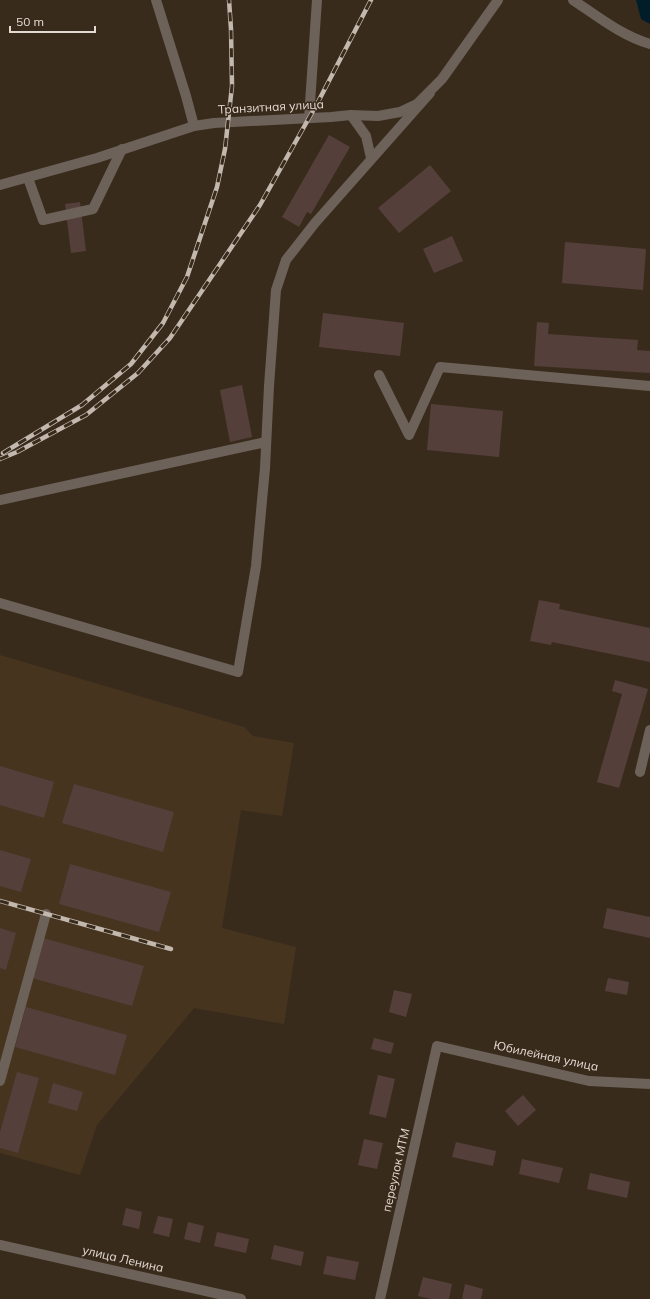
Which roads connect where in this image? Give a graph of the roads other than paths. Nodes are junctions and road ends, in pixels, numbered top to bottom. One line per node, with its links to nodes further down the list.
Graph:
1 (156, 0): 9 (street)
2 (317, 0): 8 (street)
3 (498, 0): 6 (street, Транзитная улица)
4 (573, 0): 5 (street)
5 (650, 44)
6 (430, 93): 7 (street, Транзитная улица); 11 (street)
7 (351, 115): 8 (street, Транзитная улица); 11 (street)
8 (309, 118): 9 (street, Транзитная улица)
9 (194, 126): 10 (street, Транзитная улица)
10 (122, 149): 12 (street, Транзитная улица); 12 (street)
11 (371, 158): 16 (street)
12 (28, 178): 13 (street, Транзитная улица)
13 (0, 185)
14 (379, 375): 15 (street)
15 (650, 386)
16 (266, 442): 17 (street); 18 (street)
17 (0, 500)
18 (0, 603)
19 (650, 730): 20 (street)
20 (640, 772)
21 (46, 914): 23 (street)
22 (437, 1046): 24 (street, Юбилейная улица); 27 (street, переулок МТМ)
23 (0, 1081)
24 (650, 1084)
25 (0, 1245): 26 (street, улица Ленина)
26 (240, 1299)
27 (380, 1299)

